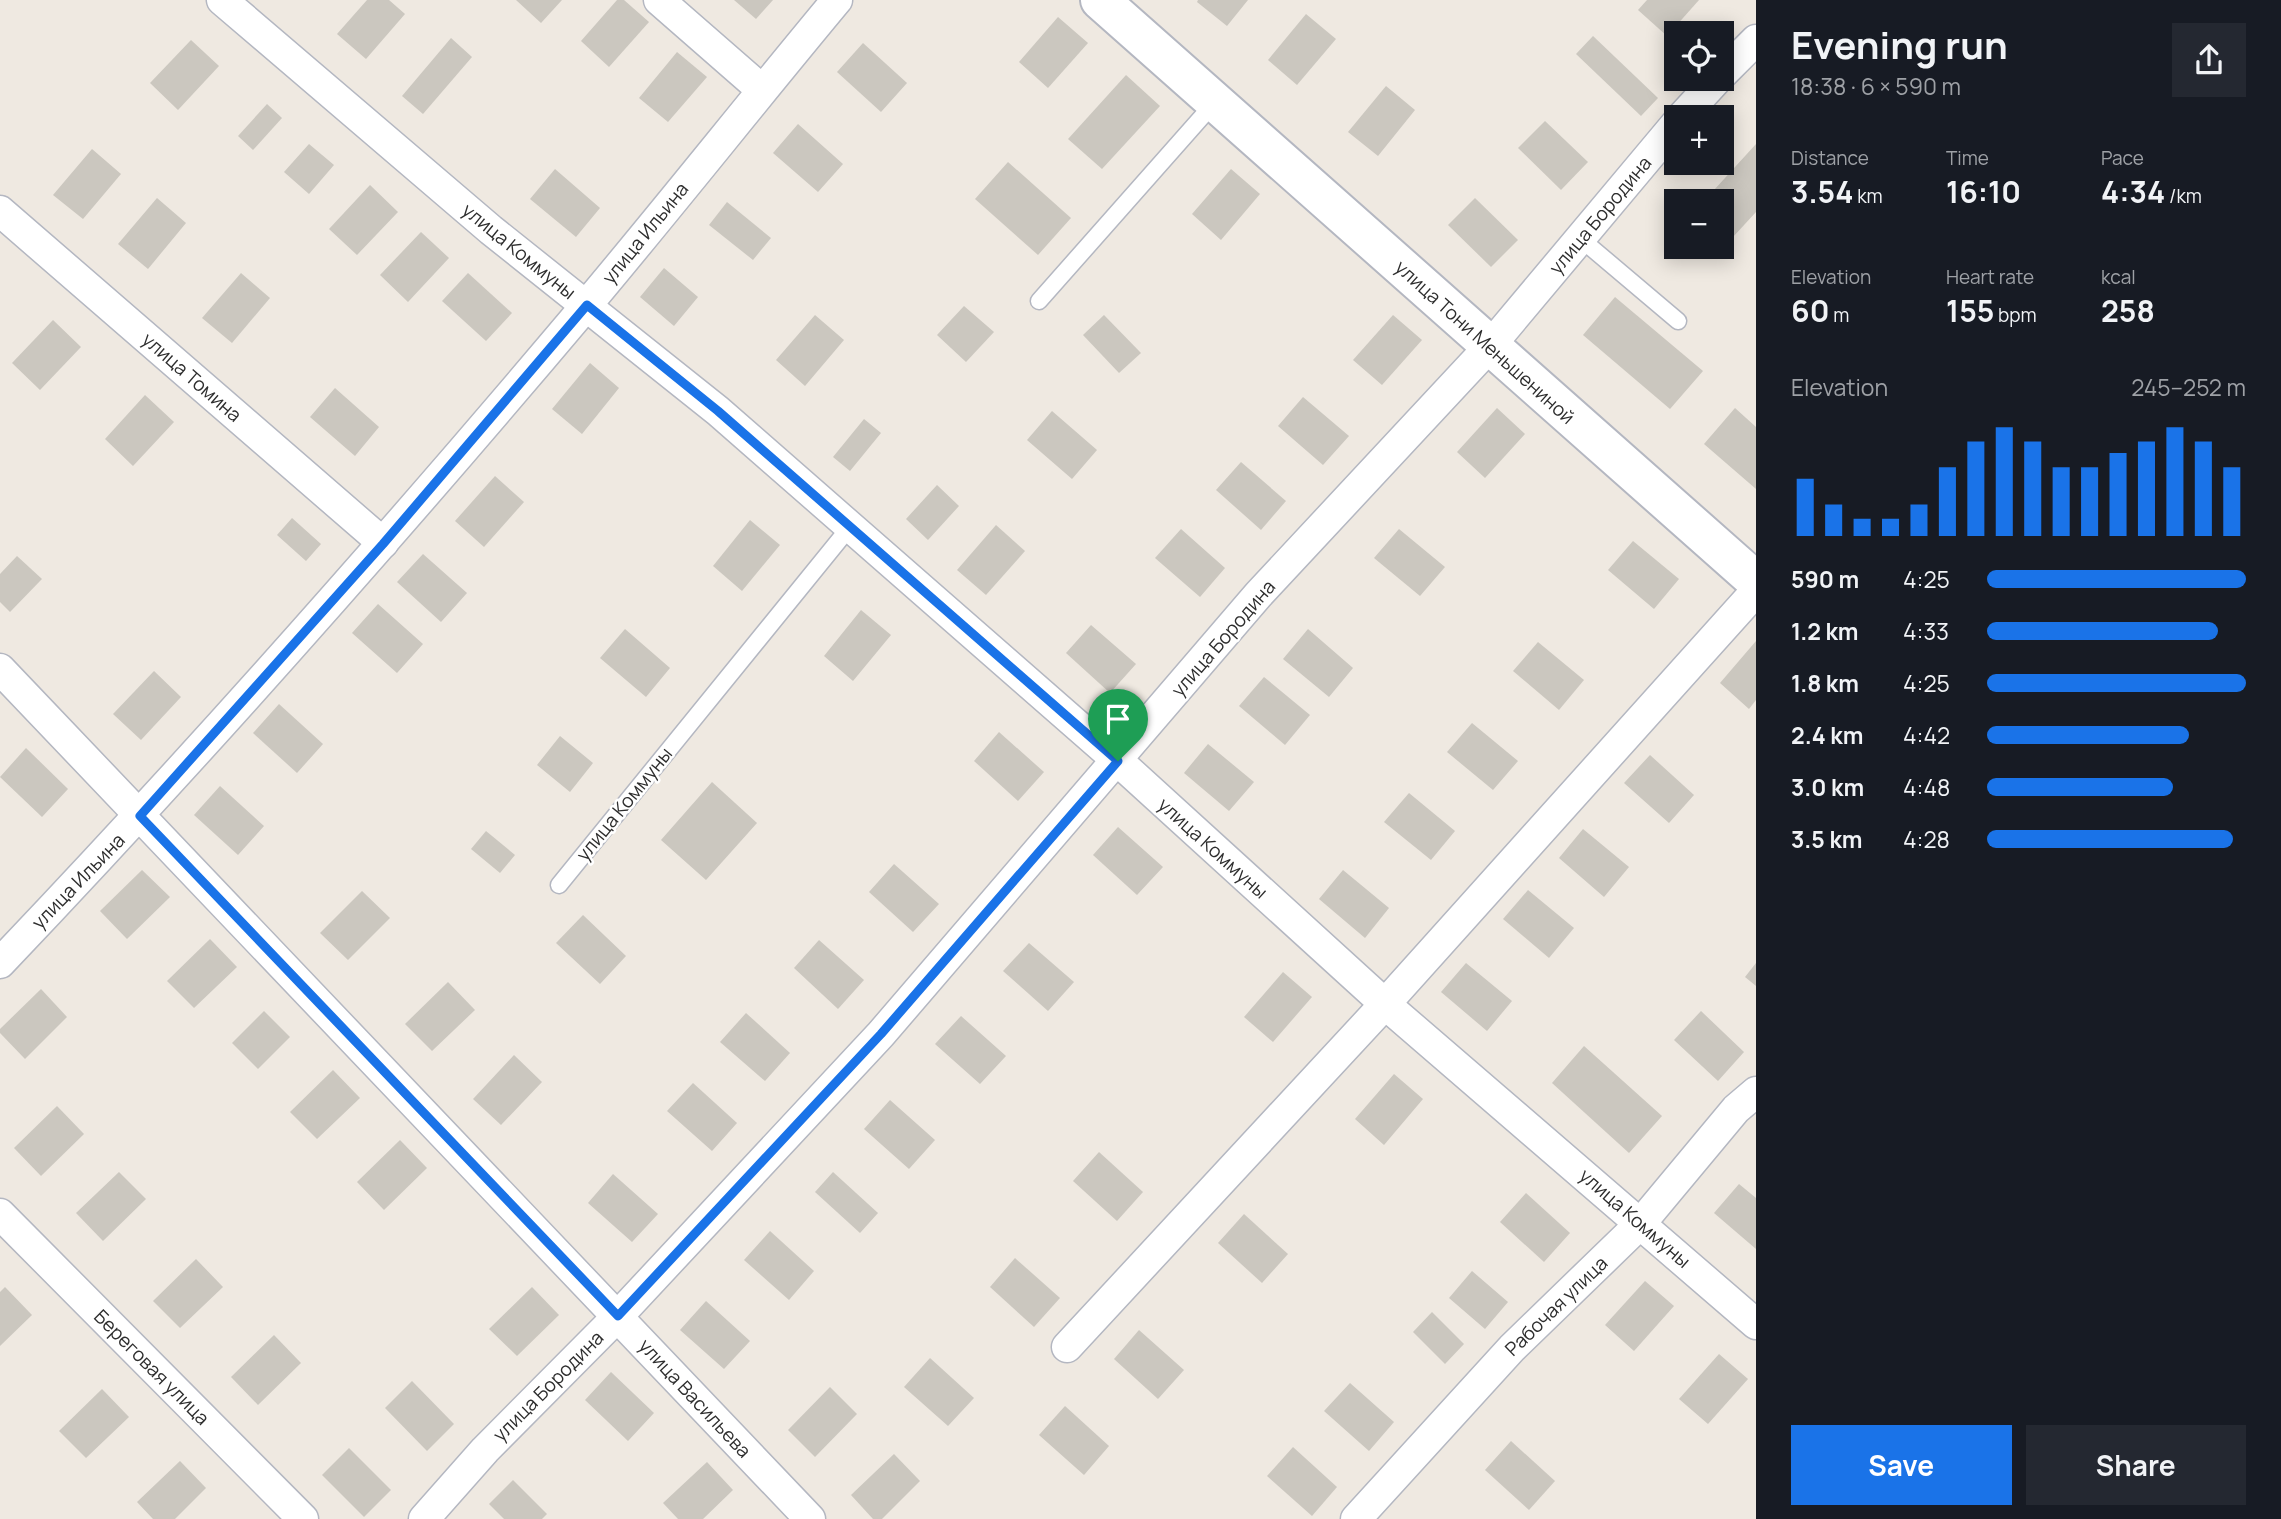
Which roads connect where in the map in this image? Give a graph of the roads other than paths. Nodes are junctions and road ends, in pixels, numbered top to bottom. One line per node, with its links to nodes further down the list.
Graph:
1 (222, 0): 15 (street, улица Коммуны)
2 (659, 0): 7 (street)
3 (837, 0): 7 (street, улица Ильина)
4 (1100, 0): 9 (street, улица Тони Меньшениной)
5 (1756, 40): 6 (street)
6 (1734, 62)
7 (762, 90): 15 (street, улица Ильина)
8 (1706, 91): 10 (street)
9 (1214, 102): 14 (lane); 17 (street, улица Тони Меньшениной)
10 (1693, 105)
11 (1664, 139): 13 (street, улица Бородина)
12 (0, 211): 19 (street, улица Томина)
13 (1581, 239): 16 (lane); 17 (street, улица Бородина)
14 (1039, 301)
15 (587, 305): 18 (street, улица Коммуны); 19 (street, улица Ильина)
16 (1678, 321)
17 (1490, 346): 20 (street, улица Тони Меньшениной); 23 (street, улица Бородина)
18 (849, 528): 23 (street, улица Коммуны); 25 (lane, улица Коммуны)
19 (383, 544): 24 (street, улица Ильина)
20 (1756, 581)
21 (1756, 591): 27 (street)
22 (0, 669): 24 (street, улица Васильева)
23 (1118, 761): 27 (street, улица Коммуны); 31 (street, улица Бородина)
24 (140, 816): 26 (street, улица Ильина); 31 (street, улица Васильева)
25 (559, 885)
26 (0, 963)
27 (1385, 1004): 30 (street, улица Коммуны); 33 (street)
28 (1756, 1092): 30 (street, Рабочая улица)
29 (0, 1214): 34 (street, Береговая улица)
30 (1641, 1223): 32 (street, улица Коммуны); 37 (street, Рабочая улица)
31 (618, 1316): 35 (street, улица Бородина); 36 (street, улица Васильева)
32 (1756, 1324)
33 (1067, 1347)
34 (303, 1519)
35 (424, 1519)
36 (810, 1519)
37 (1356, 1519)

